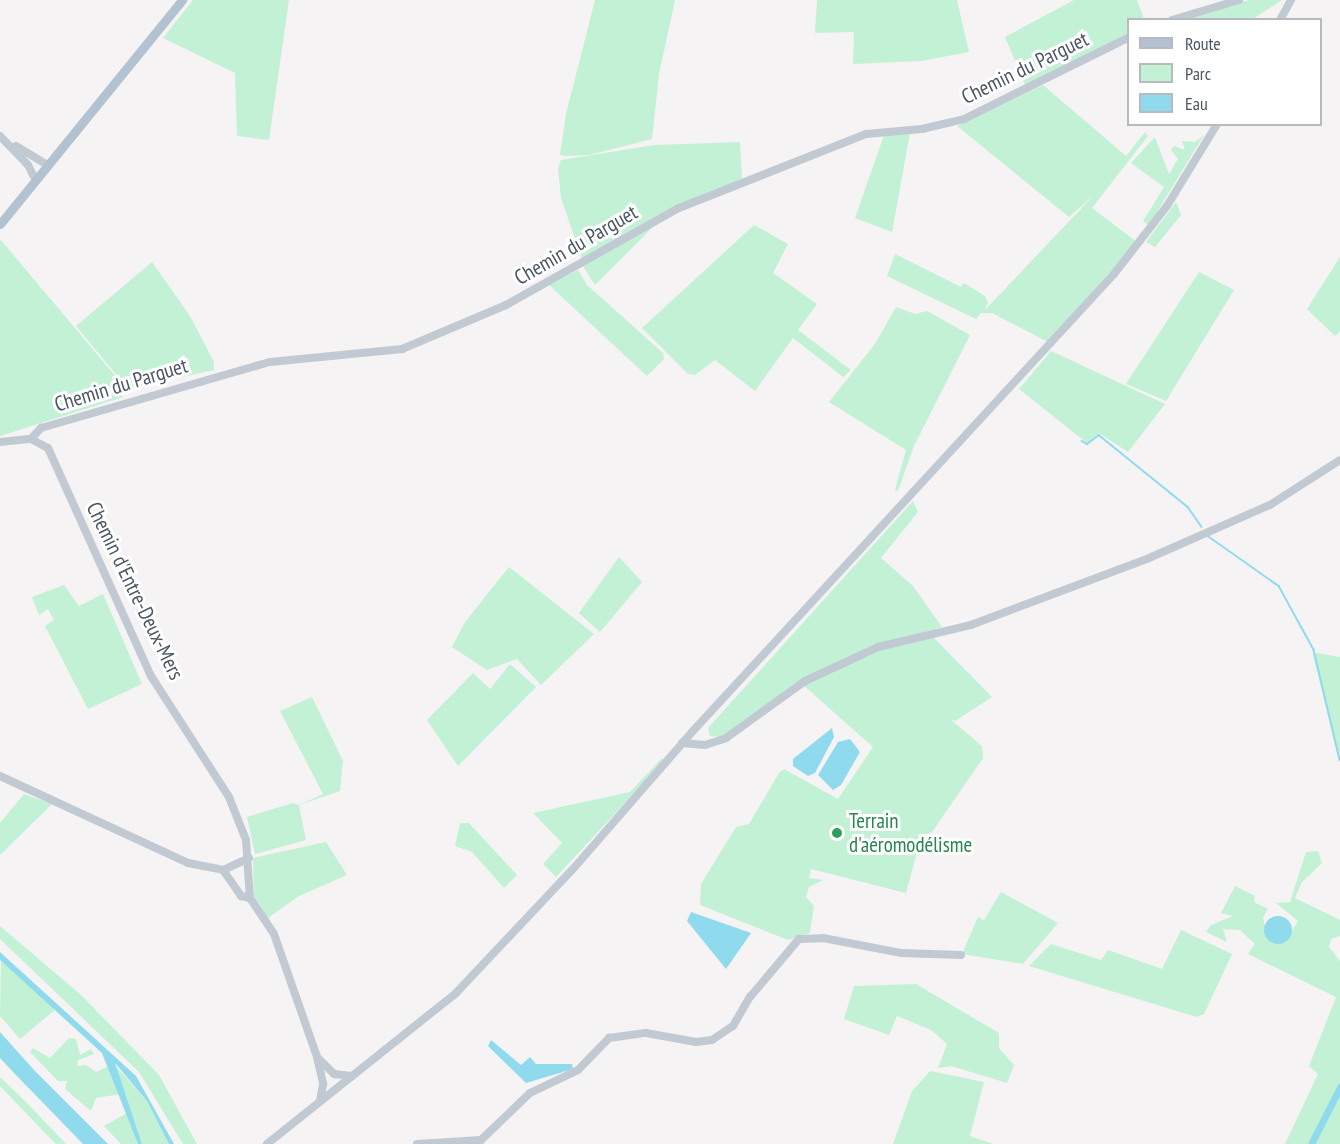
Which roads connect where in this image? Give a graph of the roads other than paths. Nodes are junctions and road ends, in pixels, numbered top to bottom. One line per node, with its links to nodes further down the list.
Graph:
1 (182, 0): 9 (main road)
2 (1239, 0): 4 (street)
3 (1291, 0): 5 (street)
4 (1179, 18)
5 (1281, 18)
6 (1127, 38): 12 (street, Chemin du Parguet)
7 (1216, 126): 15 (street)
8 (0, 136): 9 (street); 10 (street)
9 (48, 165): 10 (main road)
10 (35, 179): 11 (main road)
11 (0, 224)
12 (31, 439): 13 (street); 17 (street, Chemin d'Entre-Deux-Mers)
13 (0, 442)
14 (1340, 460): 15 (street)
15 (682, 743): 24 (street)
16 (0, 777): 18 (street)
17 (249, 858): 18 (street); 19 (street, Chemin d'Entre-Deux-Mers)
18 (223, 870): 19 (street)
19 (250, 898): 21 (street)
20 (961, 955): 28 (street)
21 (317, 1057): 22 (street); 23 (street)
22 (321, 1072): 25 (street); 26 (street)
23 (331, 1072): 24 (street); 25 (street)
24 (353, 1076): 25 (street)
25 (337, 1088): 26 (street)
26 (320, 1102): 27 (street)
27 (269, 1144)
28 (417, 1144)

